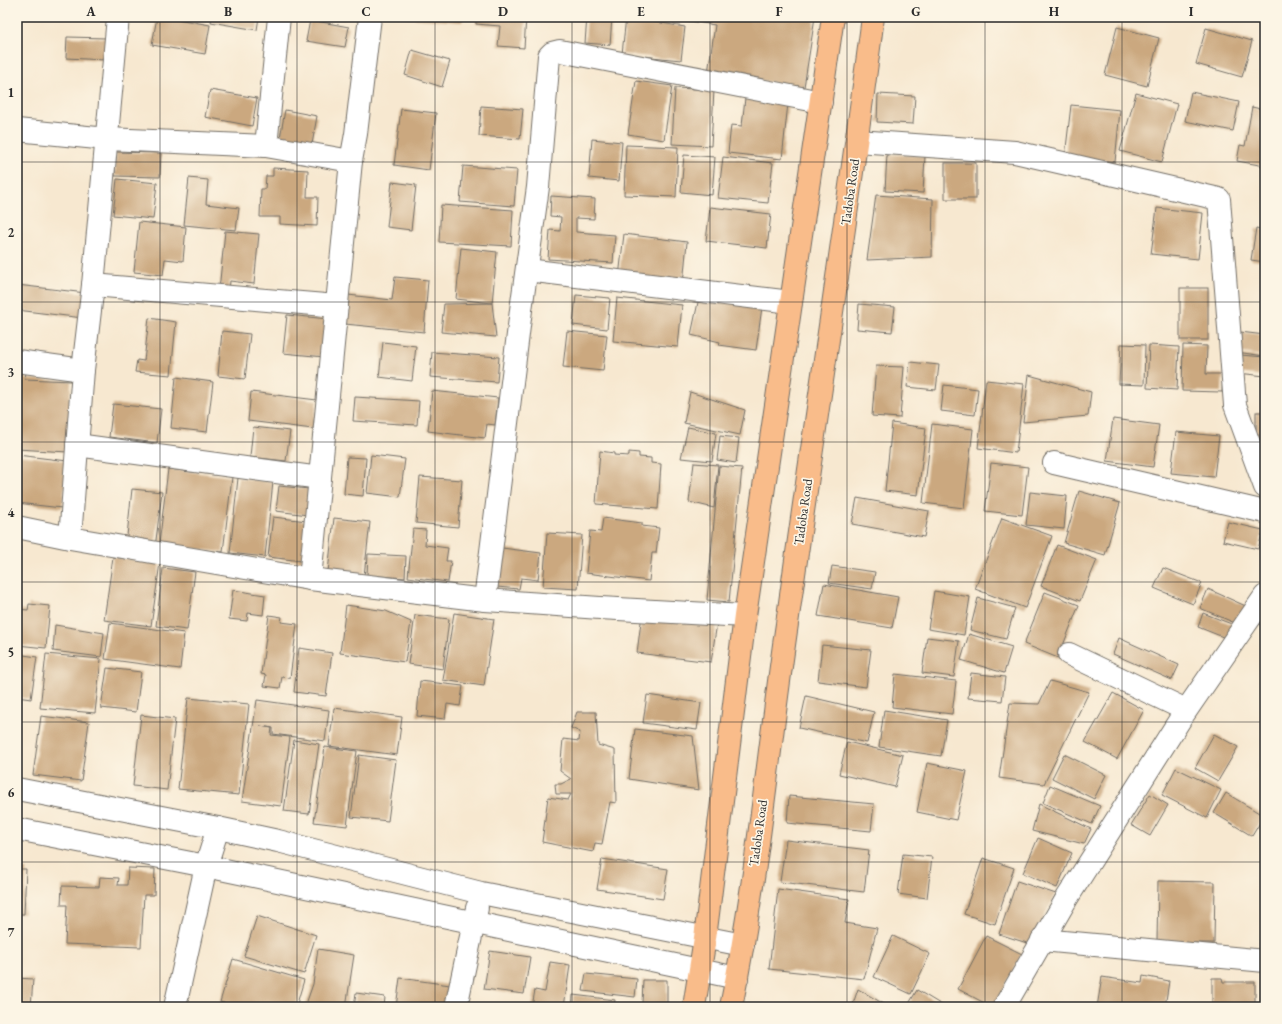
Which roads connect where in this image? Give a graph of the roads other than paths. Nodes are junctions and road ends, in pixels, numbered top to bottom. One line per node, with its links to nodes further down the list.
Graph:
1 (118, 17): 8 (street)
2 (279, 17): 10 (street)
3 (370, 17): 11 (street)
4 (833, 17): 6 (main road)
5 (873, 17): 9 (main road, Tadoba Road)
6 (821, 102): 12 (street); 14 (main road)
7 (17, 130): 8 (street)
8 (107, 139): 10 (street); 13 (street)
9 (857, 141): 21 (street); 39 (main road, Tadoba Road)
10 (266, 146): 11 (street)
11 (351, 161): 15 (street)
12 (527, 270): 14 (street); 27 (street)
13 (93, 285): 15 (street); 17 (street)
14 (791, 302): 28 (main road)
15 (337, 306): 20 (street)
16 (17, 361): 17 (street)
17 (83, 370): 18 (street)
18 (77, 445): 20 (street); 24 (street)
19 (1054, 462): 22 (street)
20 (320, 478): 25 (street)
21 (1265, 487)
22 (1265, 512)
23 (17, 527): 24 (street)
24 (70, 538): 25 (street)
25 (310, 579): 27 (street)
26 (1265, 596): 30 (street)
27 (485, 600): 28 (street)
28 (745, 616): 37 (main road)
29 (1069, 654): 30 (street)
30 (1186, 710): 38 (street)
31 (17, 789): 33 (street)
32 (17, 828): 34 (street)
33 (218, 828): 34 (street); 35 (street)
34 (206, 866): 36 (street); 43 (street)
35 (481, 893): 36 (street); 37 (street)
36 (473, 923): 41 (street); 44 (street)
37 (706, 938): 39 (street); 41 (main road)
38 (1042, 940): 40 (street); 47 (street)
39 (743, 945): 42 (main road, Tadoba Road)
40 (1265, 961)
41 (700, 971): 42 (street); 45 (main road)
42 (737, 978): 46 (main road, Tadoba Road)
43 (176, 1007)
44 (456, 1007)
45 (694, 1007)
46 (731, 1007)
47 (1004, 1007)

